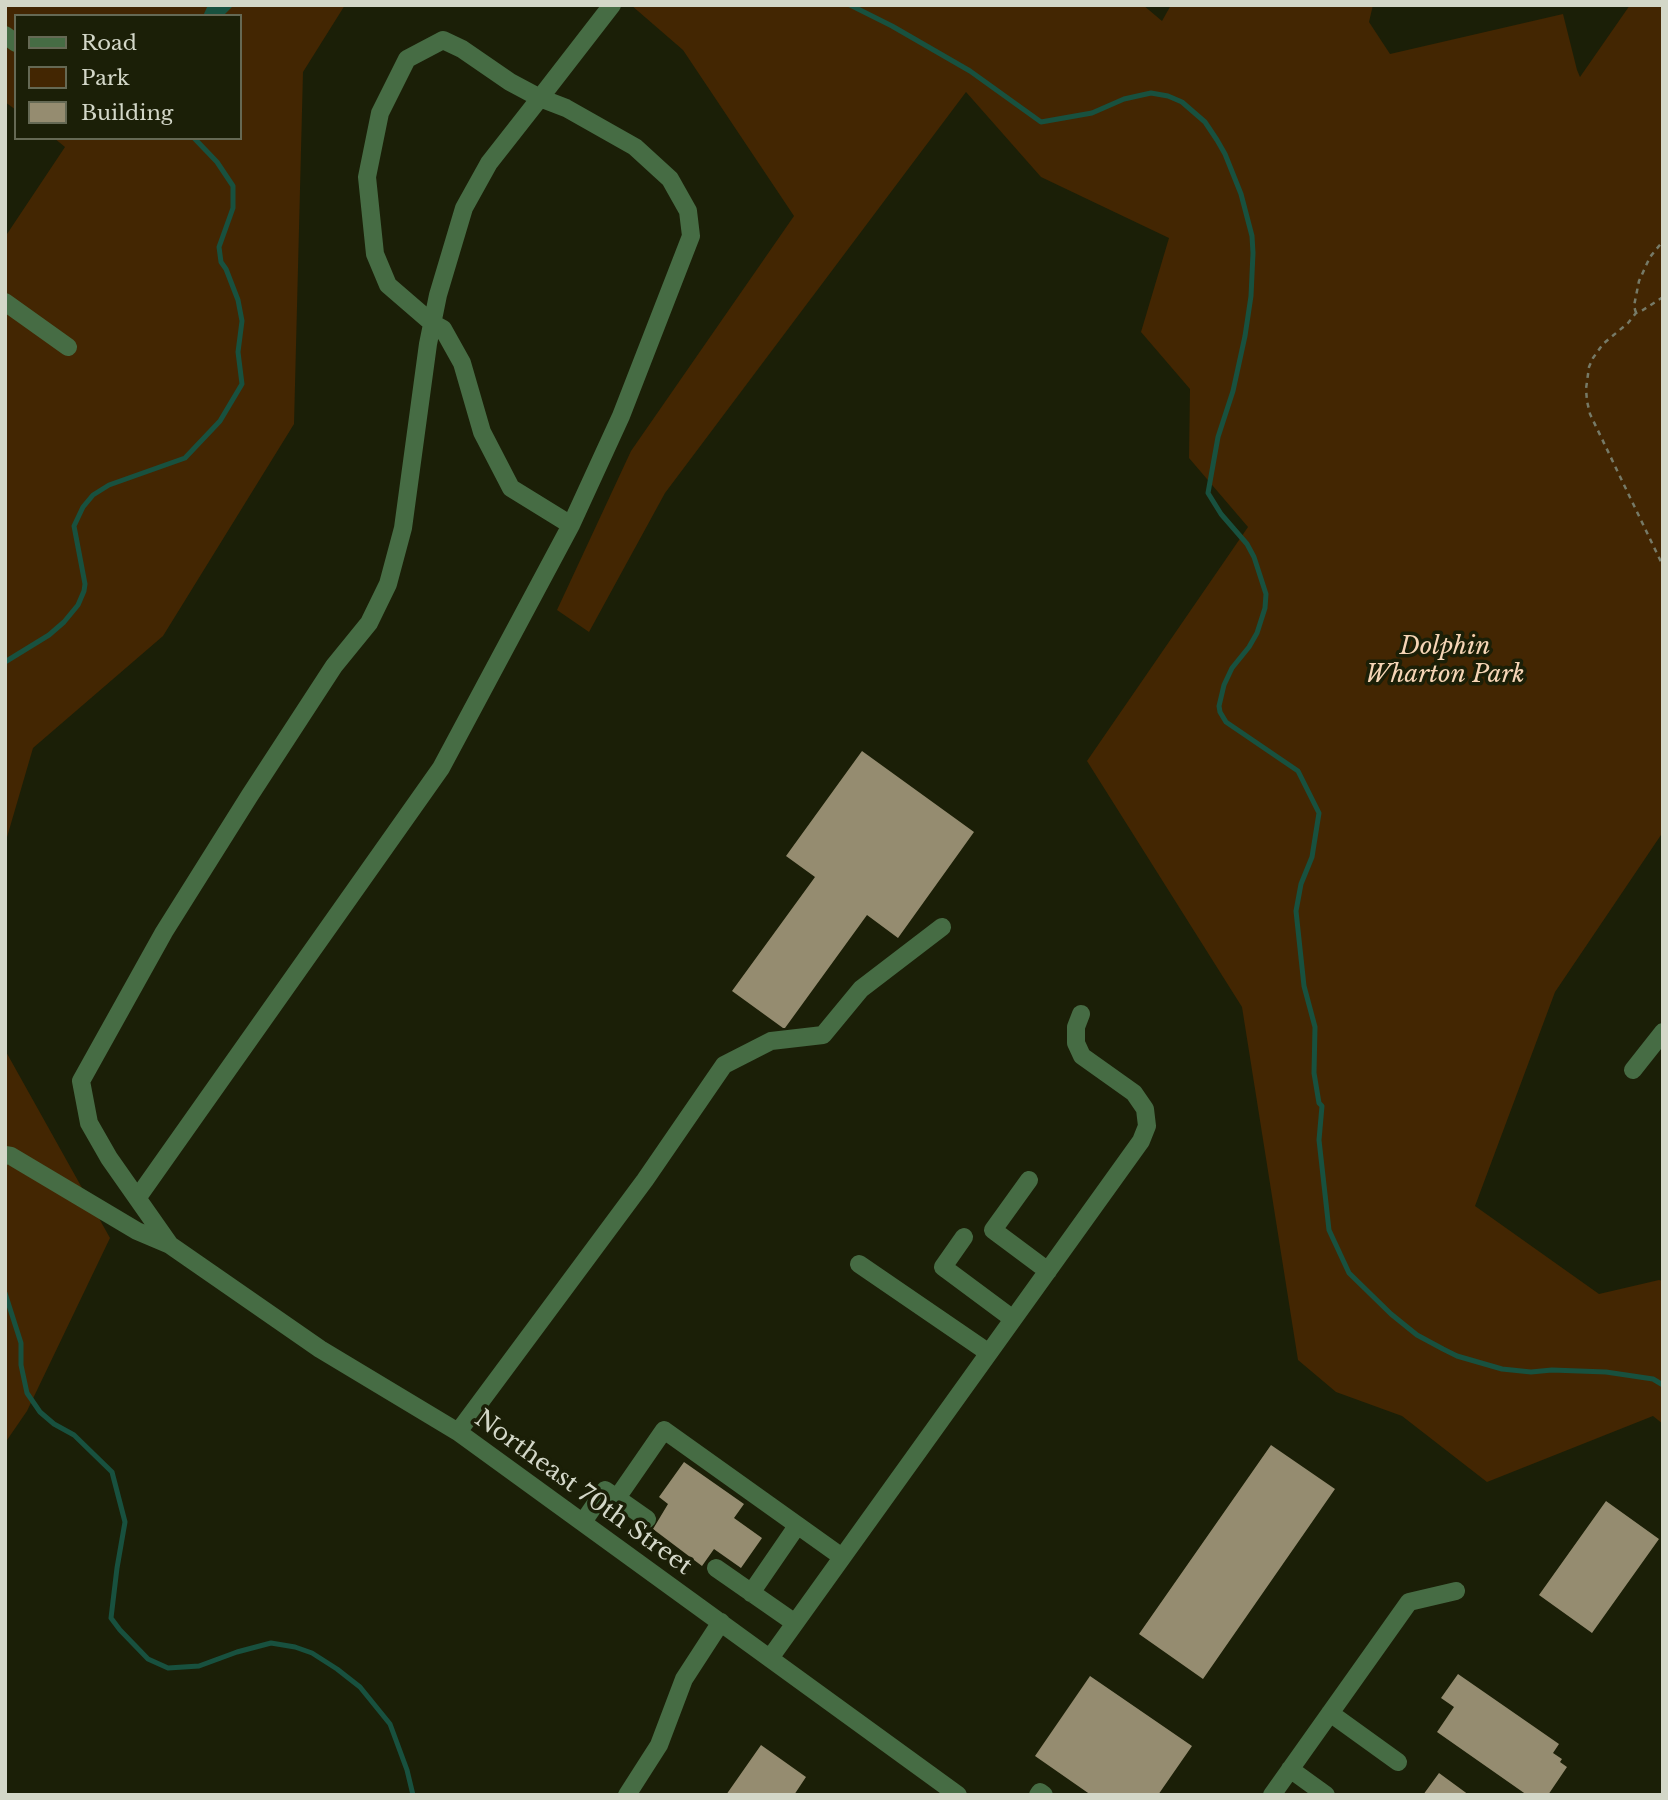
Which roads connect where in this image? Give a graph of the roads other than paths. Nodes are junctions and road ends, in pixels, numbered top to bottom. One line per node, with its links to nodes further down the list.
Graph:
1 (612, 5): 2 (street)
2 (540, 98): 4 (street); 4 (street); 6 (street)
3 (5, 302): 5 (street)
4 (432, 323): 6 (street); 13 (street)
5 (68, 347)
6 (571, 525): 13 (street)
7 (942, 927): 20 (street)
8 (1081, 1014): 17 (street)
9 (1663, 1032): 10 (street)
10 (1633, 1070)
11 (5, 1155): 15 (street)
12 (1030, 1180): 17 (street)
13 (138, 1197): 15 (street)
14 (964, 1237): 18 (street)
15 (170, 1245): 20 (street, Northeast 70th Street)
16 (859, 1264): 19 (street)
17 (1048, 1271): 18 (street)
18 (1013, 1318): 19 (street)
19 (989, 1353): 25 (street)
20 (458, 1432): 23 (street, Northeast 70th Street)
21 (617, 1498): 22 (street); 23 (street); 24 (street)
22 (647, 1519)
23 (583, 1522): 29 (street, Northeast 70th Street)
24 (797, 1527): 25 (street); 28 (street)
25 (842, 1557): 30 (street)
26 (716, 1568): 28 (street)
27 (1456, 1591): 32 (street)
28 (751, 1592): 30 (street)
29 (721, 1622): 31 (street, Northeast 70th Street); 35 (street)
30 (795, 1623): 31 (street)
31 (770, 1658): 36 (street, Northeast 70th Street)
32 (1330, 1713): 33 (street); 34 (street)
33 (1398, 1762)
34 (1290, 1769): 39 (street); 40 (street)
35 (627, 1795)
36 (958, 1795)
37 (1038, 1795): 38 (street)
38 (1044, 1795)
39 (1272, 1795)
40 (1326, 1795)

